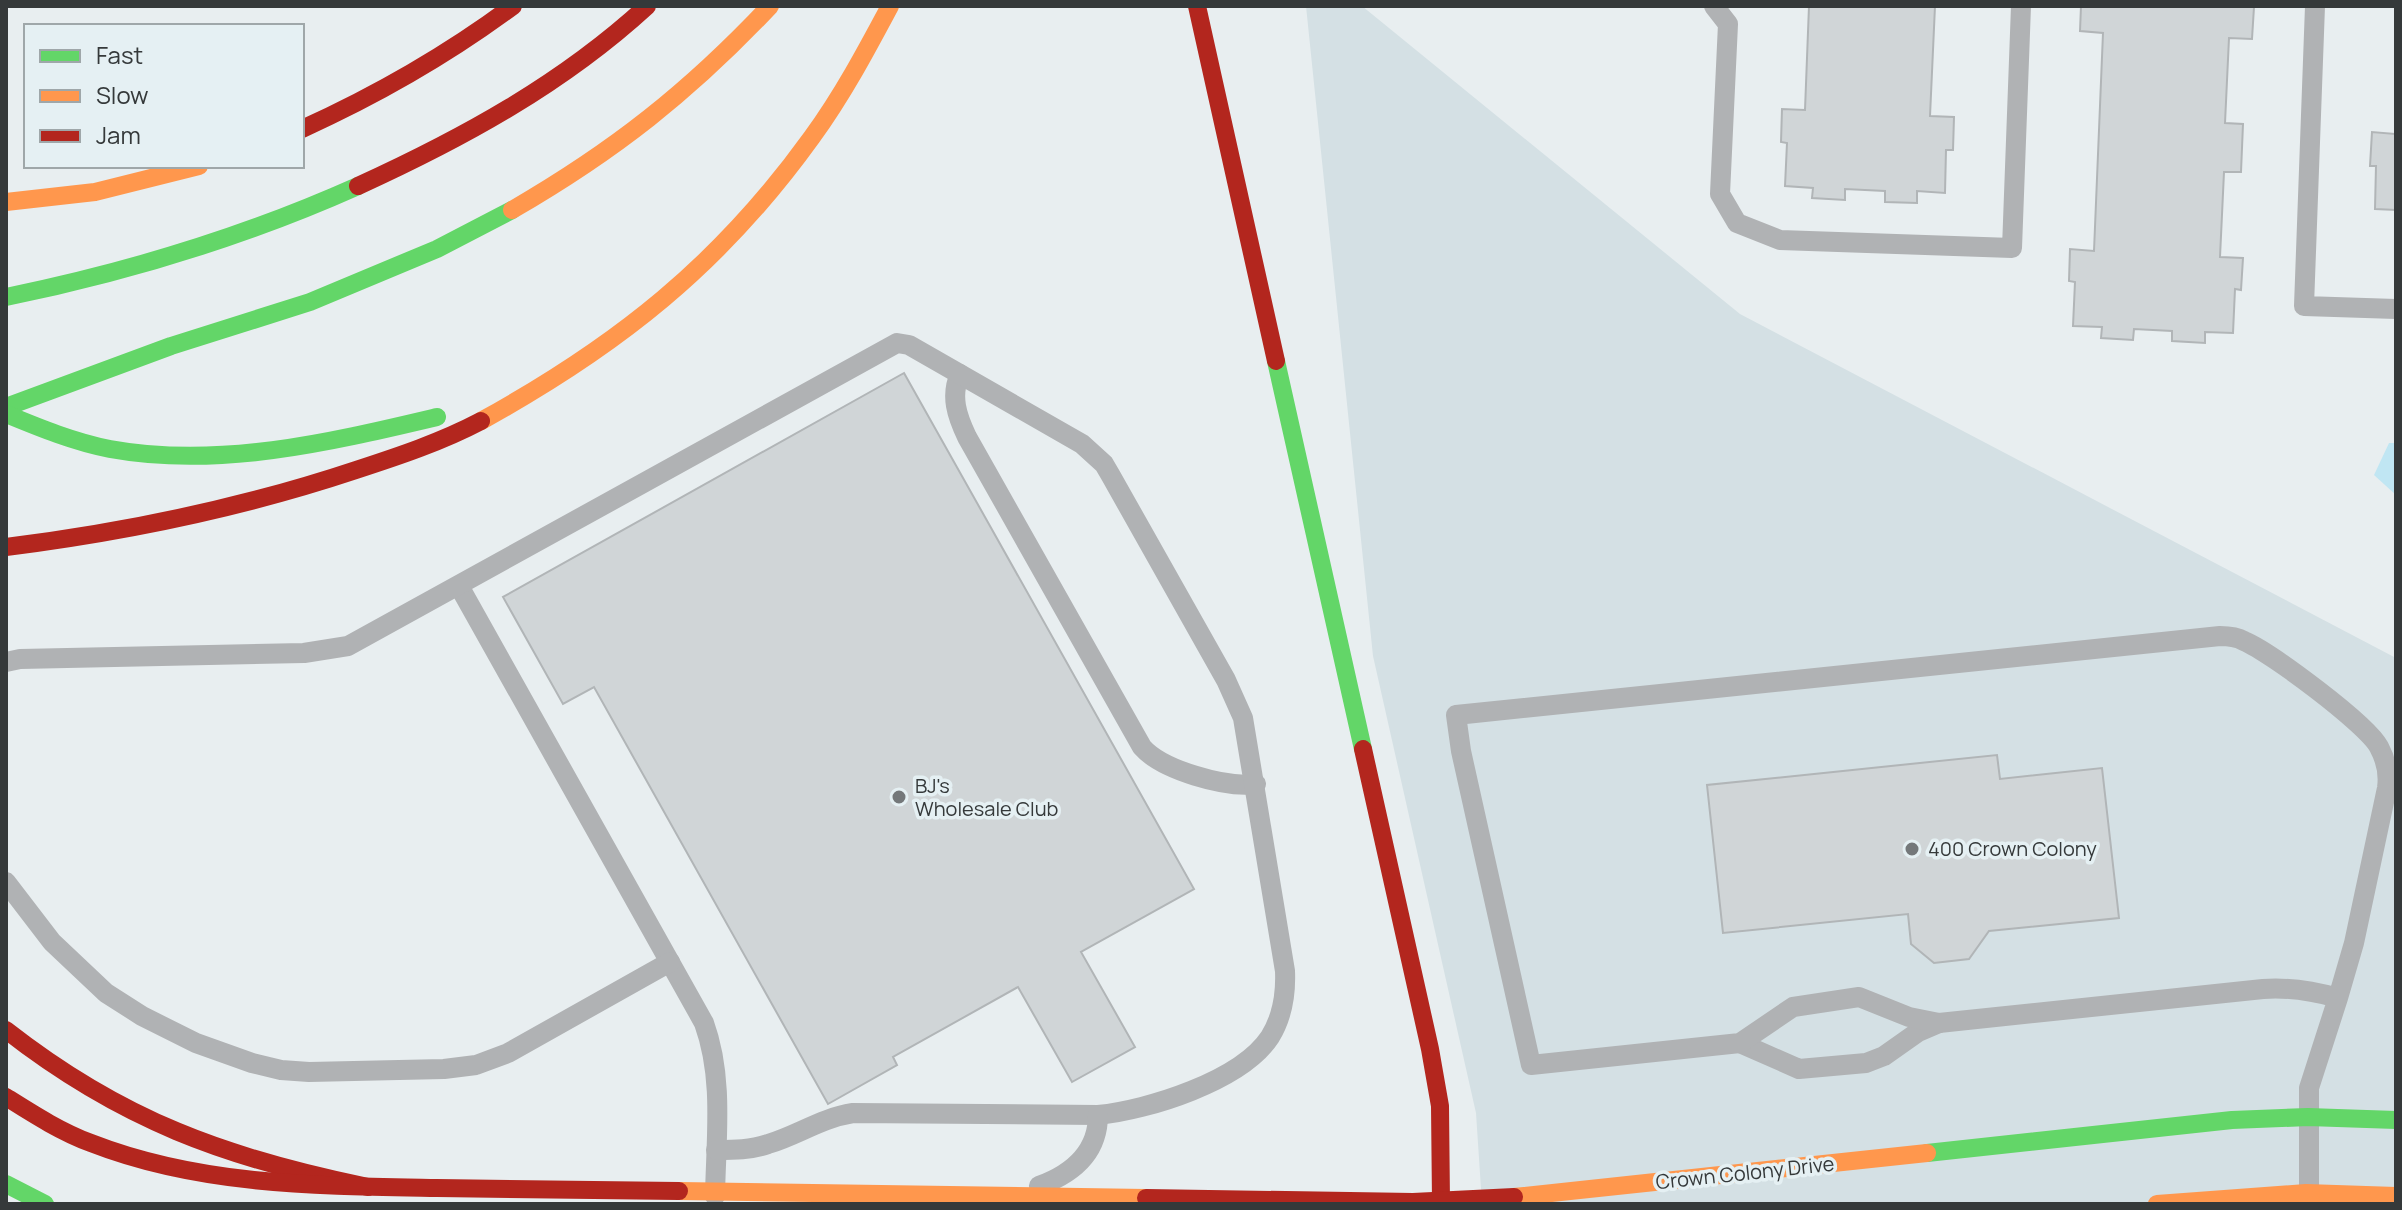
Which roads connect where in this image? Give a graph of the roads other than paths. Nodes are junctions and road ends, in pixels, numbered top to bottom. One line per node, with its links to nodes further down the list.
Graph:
1 (513, 6): 9 (main road)
2 (647, 6): 12 (main road)
3 (770, 6): 14 (main road)
4 (890, 6): 16 (main road)
5 (1197, 6): 41 (main road)
6 (1714, 6): 7 (lane)
7 (2021, 6)
8 (2315, 6): 13 (lane)
9 (304, 128)
10 (191, 168): 11 (main road)
11 (6, 202)
12 (6, 297)
13 (2396, 309)
14 (174, 345): 15 (main road); 18 (main road)
15 (67, 366)
16 (567, 372): 19 (main road); 20 (main road)
17 (960, 374): 21 (lane); 23 (lane); 23 (lane)
18 (6, 407)
19 (6, 414)
20 (6, 547)
21 (459, 586): 22 (lane); 25 (lane)
22 (6, 662)
23 (1256, 784): 31 (lane)
24 (6, 882): 25 (lane)
25 (670, 962): 34 (lane)
26 (2338, 998): 27 (lane); 29 (lane); 32 (lane)
27 (1939, 1023): 29 (lane); 29 (lane)
28 (6, 1030): 36 (main road)
29 (1740, 1043)
30 (6, 1097): 36 (main road, Crown Colony Drive)
31 (1098, 1115): 34 (lane); 38 (lane)
32 (2308, 1117): 33 (main road, Crown Colony Drive); 37 (lane); 41 (main road, Crown Colony Drive)
33 (2396, 1120)
34 (716, 1150): 40 (lane)
35 (6, 1184): 42 (main road)
36 (368, 1187): 40 (main road, Crown Colony Drive)
37 (2309, 1193): 39 (main road); 43 (main road)
38 (1008, 1195): 40 (main road, Crown Colony Drive); 41 (main road, Crown Colony Drive)
39 (2396, 1196)
40 (716, 1198)
41 (1441, 1202)
42 (45, 1204)
43 (2157, 1204)

